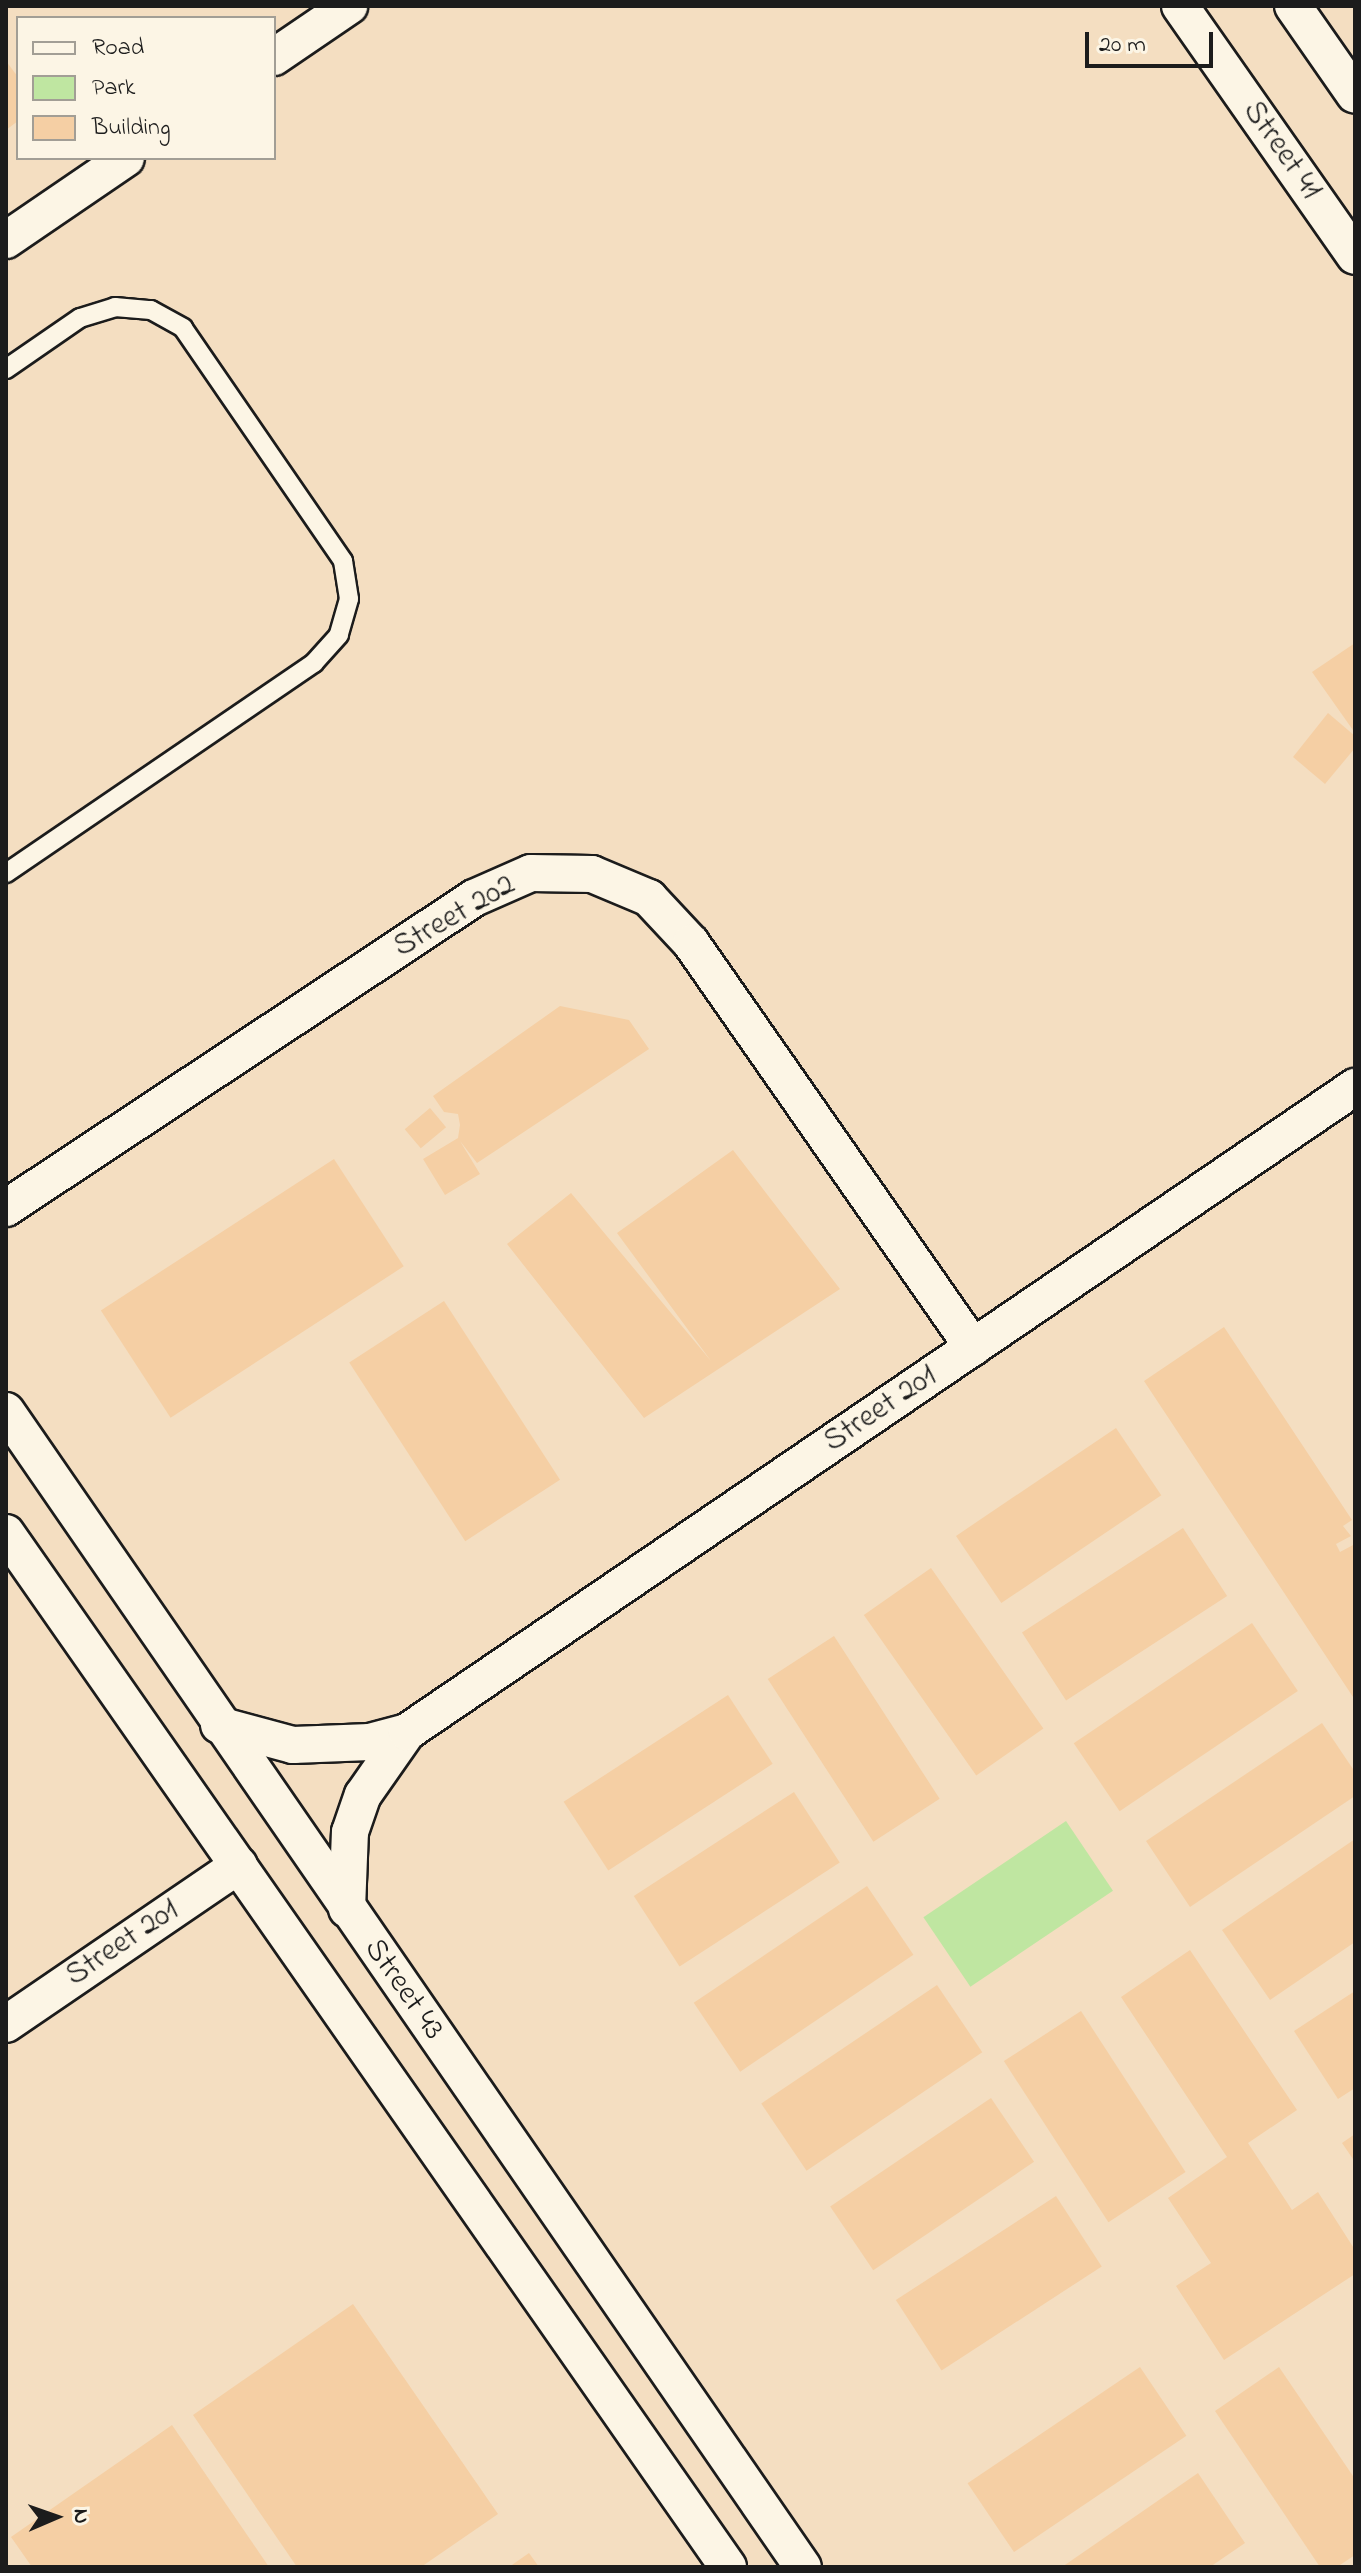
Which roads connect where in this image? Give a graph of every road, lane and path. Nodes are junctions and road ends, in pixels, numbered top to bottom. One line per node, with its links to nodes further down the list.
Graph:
1 (349, 6): 4 (street)
2 (1180, 6): 8 (street, Street 41)
3 (1293, 6): 5 (street)
4 (276, 56)
5 (1355, 95)
6 (123, 160): 7 (street)
7 (6, 240)
8 (1355, 256)
9 (6, 369): 10 (lane)
10 (6, 873)
11 (1355, 1087): 13 (street, Street 201)
12 (10, 1214): 13 (street, Street 202)
13 (973, 1347): 17 (street, Street 201)
14 (6, 1411): 16 (street, Street 43)
15 (6, 1533): 18 (street, Street 43)
16 (219, 1725): 17 (street, Street 201); 19 (street, Street 43)
17 (407, 1732): 19 (street, Street 201)
18 (239, 1865): 20 (street, Street 201); 21 (street, Street 43)
19 (347, 1909): 22 (street, Street 43)
20 (6, 2024)
21 (728, 2567)
22 (803, 2567)

